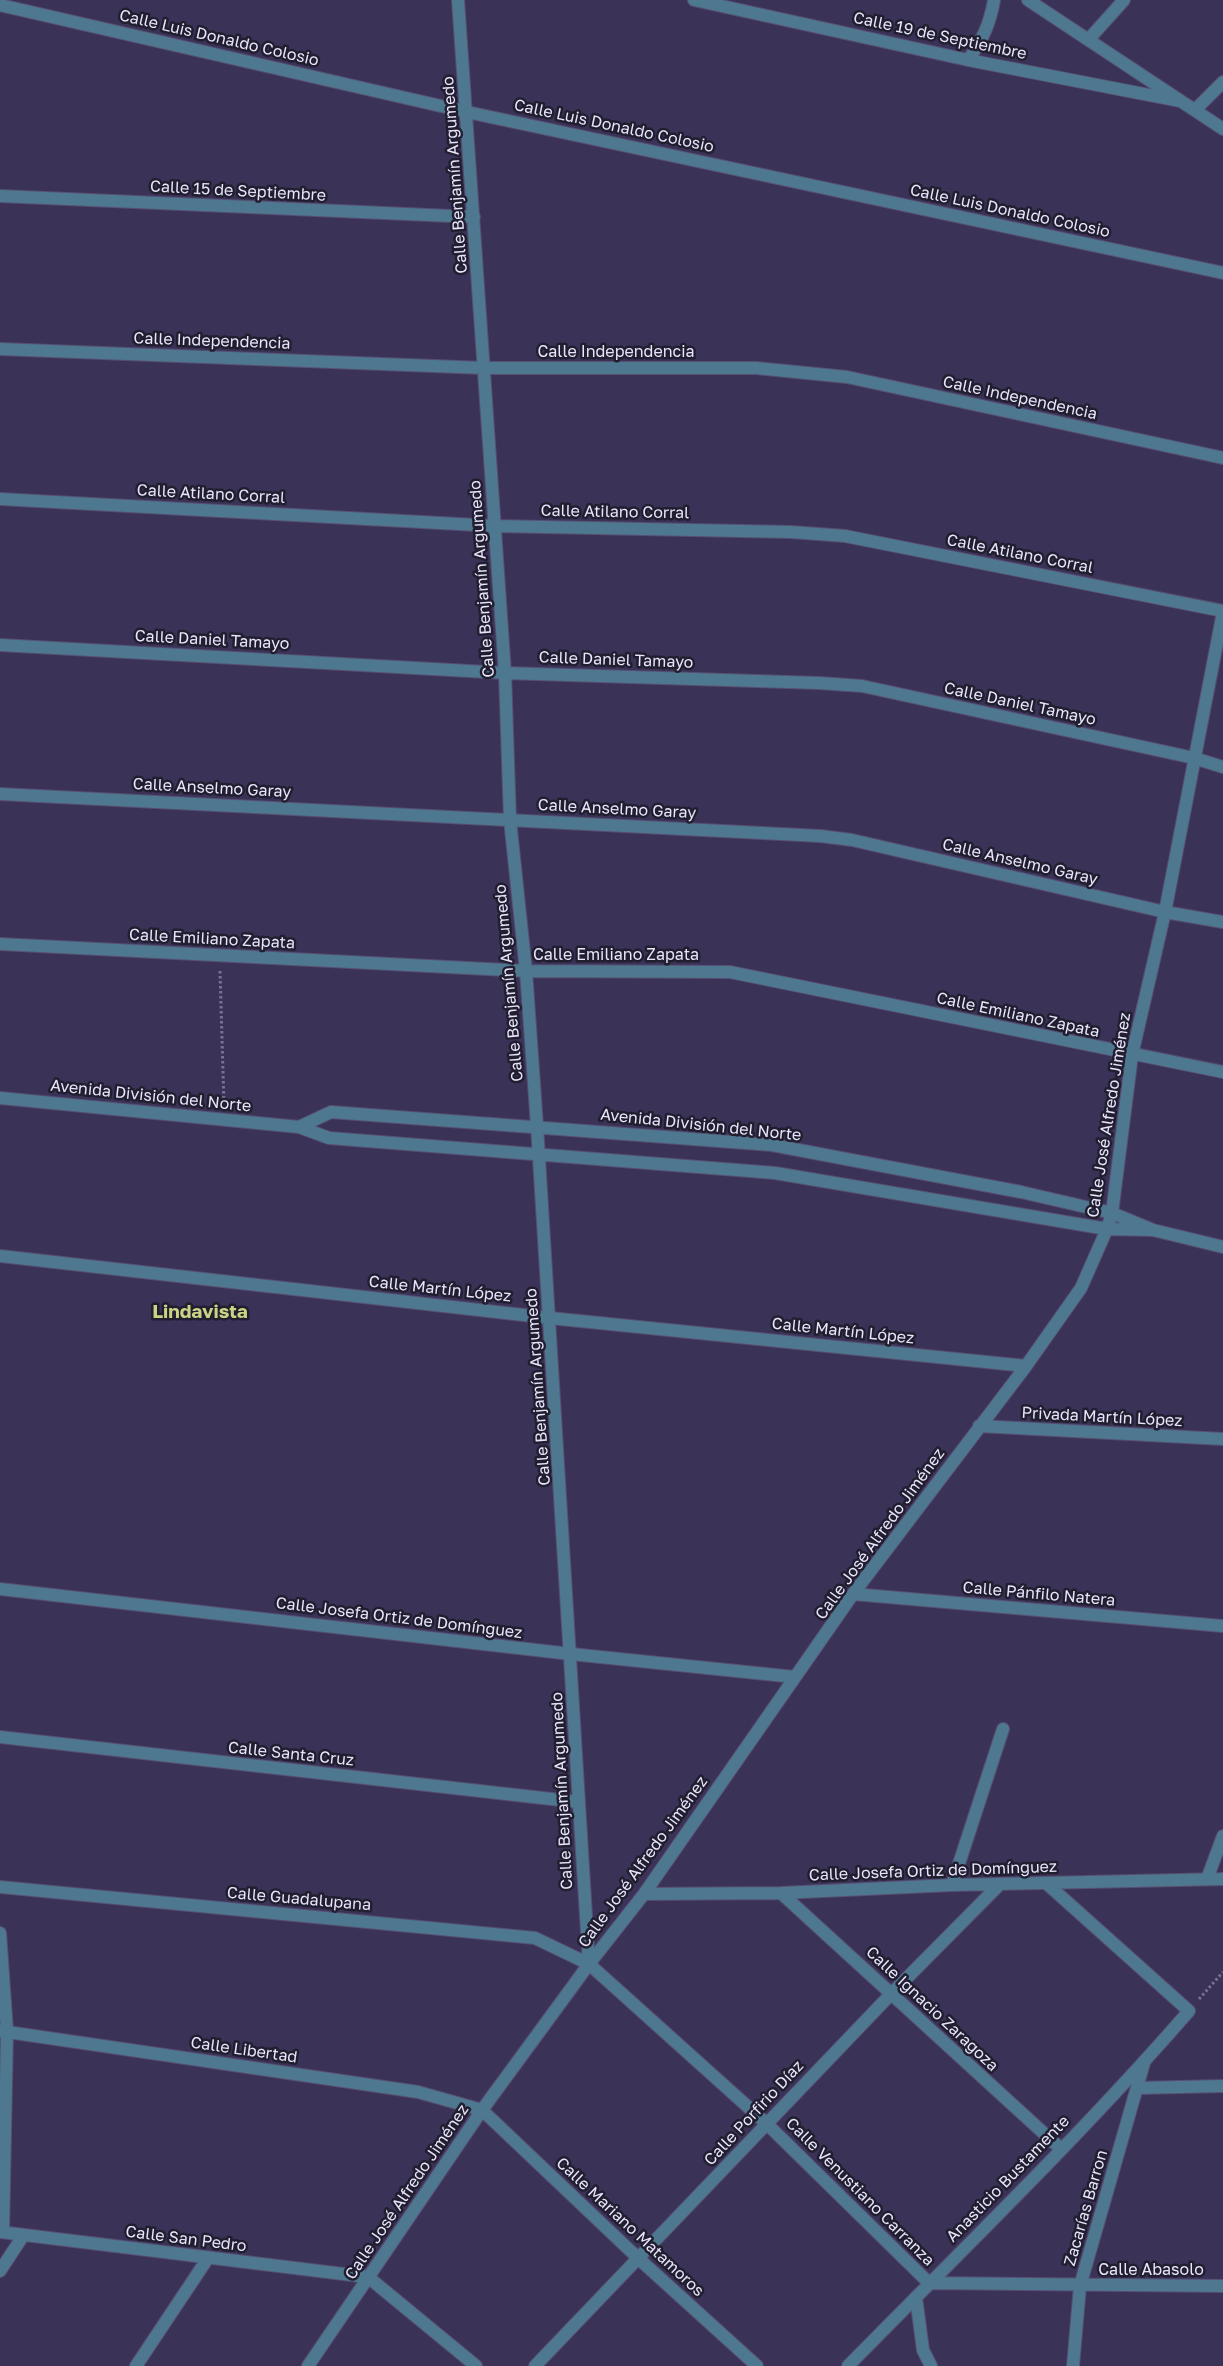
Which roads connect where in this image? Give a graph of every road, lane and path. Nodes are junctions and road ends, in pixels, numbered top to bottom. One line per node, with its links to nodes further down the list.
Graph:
1 (458, 0): 12 (street, Calle Benjamín Argumedo)
2 (694, 0): 8 (street, Calle 19 de Septiembre)
3 (994, 0): 8 (street)
4 (1028, 0): 7 (street)
5 (1124, 0): 7 (street)
6 (0, 3): 12 (street, Calle Luis Donaldo Colosio)
7 (1089, 39): 10 (street)
8 (968, 60): 10 (street, Calle 19 de Septiembre)
9 (1223, 82): 11 (street)
10 (1180, 101): 11 (street)
11 (1195, 110): 13 (street)
12 (467, 112): 15 (street, Calle Benjamín Argumedo); 16 (street, Calle Luis Donaldo Colosio)
13 (1223, 129)
14 (0, 196): 15 (street, Calle 15 de Septiembre)
15 (474, 218): 18 (street, Calle Benjamín Argumedo)
16 (1223, 273)
17 (0, 349): 18 (street, Calle Independencia)
18 (484, 368): 19 (street, Calle Independencia); 21 (street, Calle Benjamín Argumedo)
19 (1223, 458)
20 (0, 499): 21 (street, Calle Atilano Corral)
21 (495, 526): 22 (street, Calle Atilano Corral); 24 (street, Calle Benjamín Argumedo)
22 (1223, 612): 25 (street, Calle José Alfredo Jiménez)
23 (0, 645): 24 (street, Calle Daniel Tamayo)
24 (505, 673): 25 (street, Calle Daniel Tamayo); 28 (street, Calle Benjamín Argumedo)
25 (1194, 758): 26 (street, Calle Daniel Tamayo); 29 (street, Calle José Alfredo Jiménez)
26 (1223, 767)
27 (0, 794): 28 (street, Calle Anselmo Garay)
28 (510, 820): 29 (street, Calle Anselmo Garay); 33 (street, Calle Benjamín Argumedo)
29 (1165, 912): 30 (street, Calle Anselmo Garay); 34 (street, Calle José Alfredo Jiménez)
30 (1223, 922)
31 (0, 944): 32 (street, Calle Emiliano Zapata)
32 (220, 955): 33 (street, Calle Emiliano Zapata); 37 (path)
33 (526, 971): 34 (street, Calle Emiliano Zapata); 39 (street, Calle Benjamín Argumedo)
34 (1132, 1055): 35 (street, Calle Emiliano Zapata); 41 (street, Calle José Alfredo Jiménez)
35 (1223, 1072)
36 (0, 1098): 37 (street, Avenida División del Norte)
37 (224, 1119): 38 (street, Avenida División del Norte)
38 (299, 1126): 39 (street, Avenida División del Norte); 40 (street, Avenida División del Norte)
39 (537, 1126): 40 (street, Calle Benjamín Argumedo); 41 (street, Avenida División del Norte)
40 (538, 1154): 42 (street, Avenida División del Norte); 46 (street, Calle Benjamín Argumedo)
41 (1112, 1213): 42 (street, Calle José Alfredo Jiménez); 43 (street, Avenida División del Norte)
42 (1107, 1228): 43 (street, Avenida División del Norte); 47 (street, Calle José Alfredo Jiménez)
43 (1153, 1230): 44 (street, Avenida División del Norte)
44 (1223, 1247)
45 (0, 1256): 46 (street, Calle Martín López)
46 (550, 1318): 47 (street, Calle Martín López); 53 (street, Calle Benjamín Argumedo)
47 (1026, 1366): 48 (street, Calle José Alfredo Jiménez)
48 (980, 1426): 49 (street, Privada Martín López); 51 (street, Calle José Alfredo Jiménez)
49 (1223, 1439)
50 (0, 1589): 53 (street, Calle Josefa Ortiz de Domínguez)
51 (853, 1594): 52 (street, Calle Pánfilo Natera); 54 (street, Calle José Alfredo Jiménez)
52 (1223, 1626)
53 (572, 1654): 54 (street, Calle Josefa Ortiz de Domínguez); 57 (street, Calle Benjamín Argumedo)
54 (796, 1678): 66 (street, Calle José Alfredo Jiménez)
55 (1003, 1729): 62 (street)
56 (0, 1737): 57 (street, Calle Santa Cruz)
57 (578, 1802): 68 (street, Calle Benjamín Argumedo)
58 (1223, 1836): 59 (street)
59 (1207, 1879): 60 (street, Calle Josefa Ortiz de Domínguez); 61 (street, Calle Josefa Ortiz de Domínguez)
60 (1223, 1879)
61 (1046, 1883): 63 (street, Calle Josefa Ortiz de Domínguez); 71 (street)
62 (952, 1885): 63 (street, Calle Josefa Ortiz de Domínguez); 65 (street, Calle Josefa Ortiz de Domínguez)
63 (999, 1885): 70 (street, Calle Porfirio Díaz)
64 (0, 1887): 68 (street, Calle Guadalupana)
65 (781, 1893): 66 (street, Calle Josefa Ortiz de Domínguez); 70 (street, Calle Ignacio Zaragoza)
66 (644, 1894): 68 (street, Calle José Alfredo Jiménez)
67 (0, 1933): 72 (street)
68 (589, 1964): 76 (street, Calle José Alfredo Jiménez); 77 (street, Calle Venustiano Carranza)
69 (1223, 1972): 71 (path)
70 (892, 1992): 77 (street, Calle Porfirio Díaz); 78 (street, Calle Ignacio Zaragoza)
71 (1189, 2011): 73 (street, Anasticio Bustamente)
72 (4, 2031): 76 (street, Calle Libertad); 79 (street)
73 (1144, 2062): 75 (street, Zacarías Barron); 78 (street, Anasticio Bustamente)
74 (1223, 2086): 75 (street)
75 (1138, 2088): 86 (street, Zacarías Barron)
76 (482, 2110): 82 (street, Calle Mariano Matamoros); 84 (street, Calle José Alfredo Jiménez)
77 (767, 2124): 82 (street, Calle Porfirio Díaz); 85 (street, Calle Venustiano Carranza)
78 (1061, 2149): 85 (street, Anasticio Bustamente)
79 (1, 2232): 80 (street, Calle San Pedro)
80 (23, 2236): 81 (street, Calle San Pedro); 83 (street)
81 (208, 2258): 84 (street, Calle San Pedro); 89 (street)
82 (639, 2259): 92 (street, Calle Porfirio Díaz); 93 (street, Calle Mariano Matamoros)
83 (0, 2271)
84 (368, 2277): 90 (street, Calle José Alfredo Jiménez); 91 (street)
85 (929, 2283): 86 (street, Calle Abasolo); 88 (street, Anasticio Bustamente)
86 (1080, 2286): 87 (street, Calle Abasolo); 96 (street, Zacarías Barron)
87 (1223, 2286)
88 (916, 2296): 94 (street, Anasticio Bustamente); 95 (street)
89 (136, 2366)
90 (308, 2366)
91 (476, 2366)
92 (535, 2366)
93 (757, 2366)
94 (848, 2366)
95 (931, 2366)
96 (1073, 2366)

